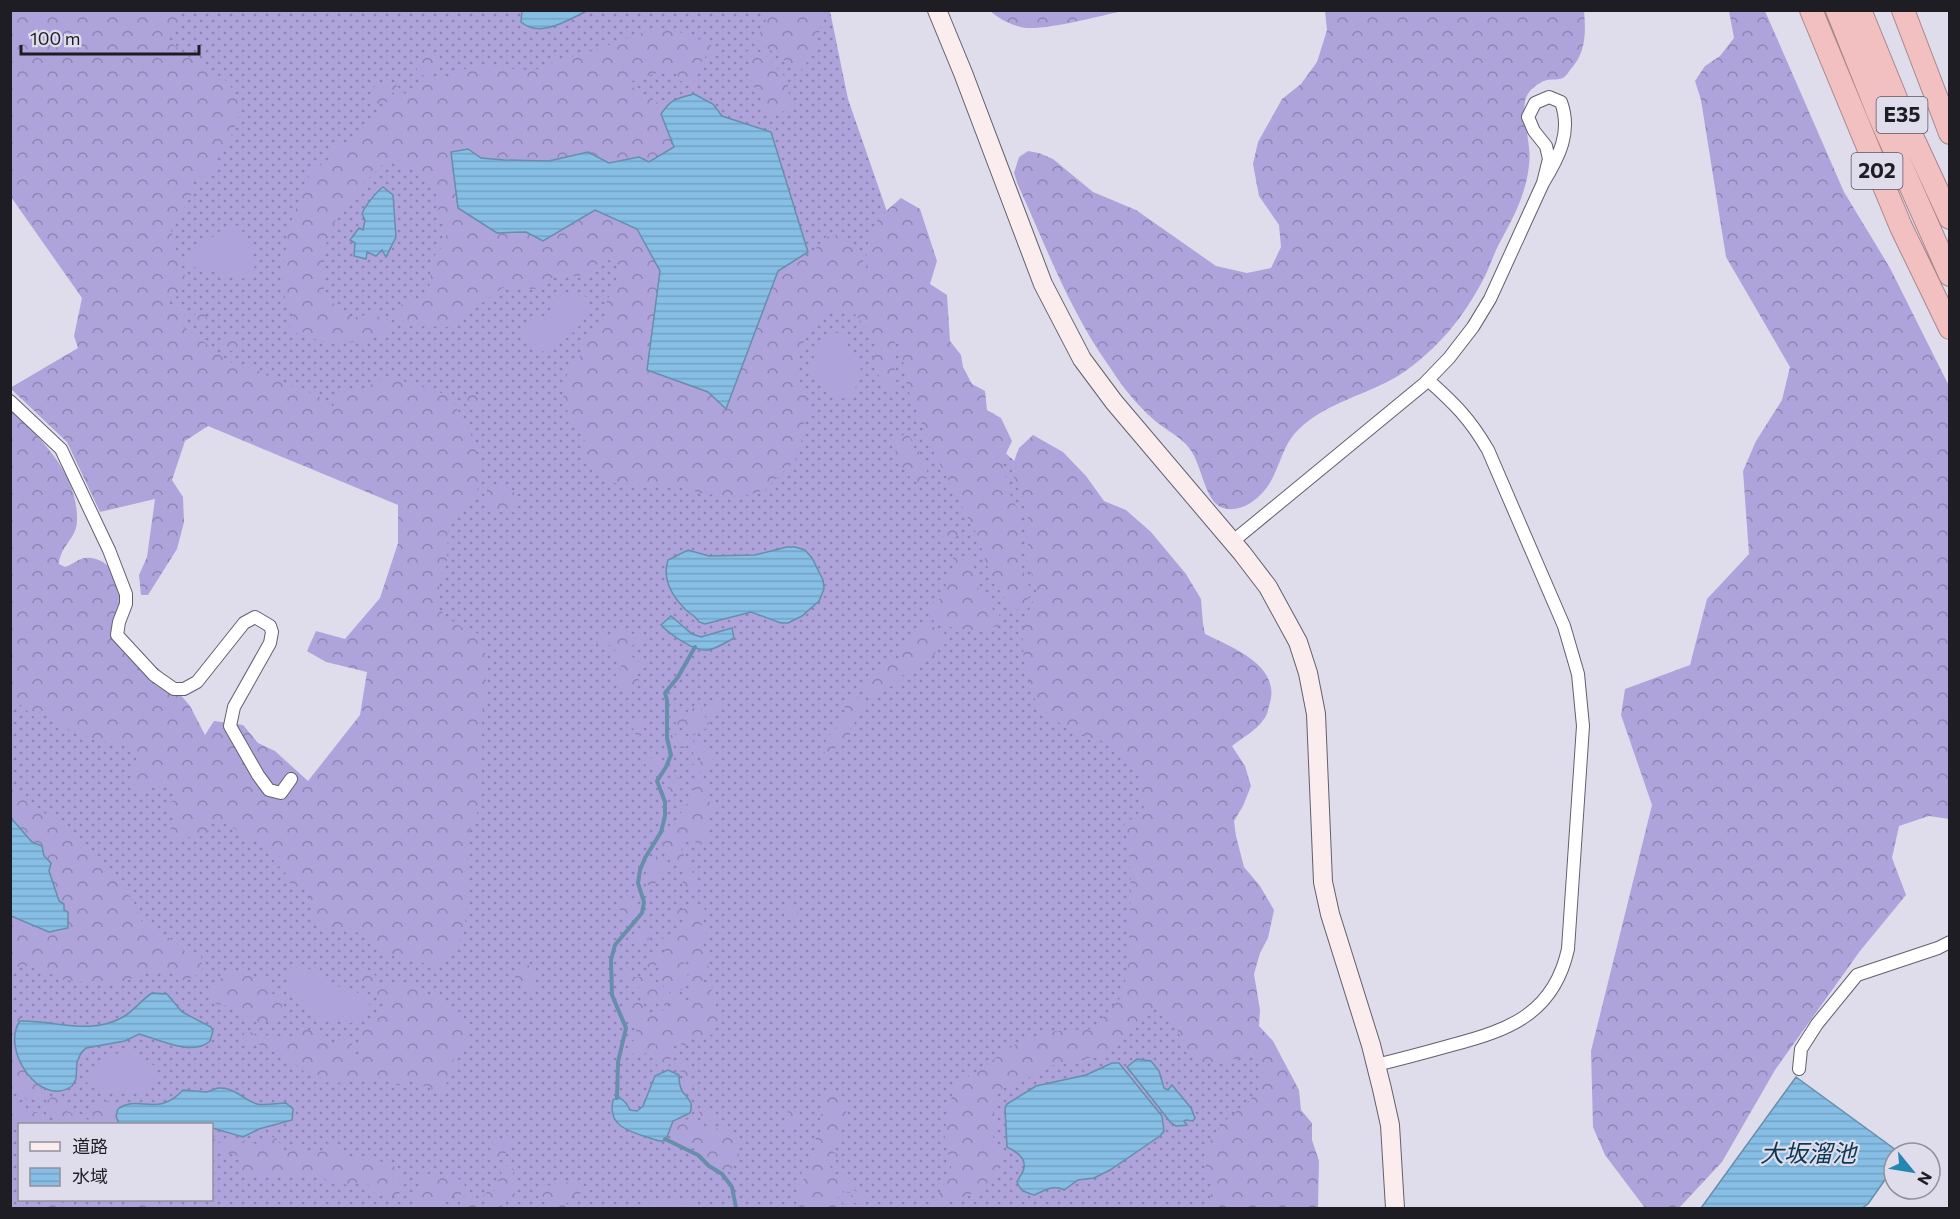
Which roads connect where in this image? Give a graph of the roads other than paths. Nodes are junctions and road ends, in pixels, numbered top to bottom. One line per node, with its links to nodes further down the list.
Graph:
1 (937, 10): 13 (street)
2 (1811, 10): 10 (highway, 202)
3 (1837, 10): 9 (highway, E35)
4 (1860, 10): 8 (highway, E35)
5 (1903, 10): 6 (highway)
6 (1950, 133)
7 (1543, 183): 7 (street); 11 (street)
8 (1950, 218)
9 (1950, 275)
10 (1950, 328)
11 (1428, 380): 13 (street); 16 (street)
12 (10, 401): 14 (street)
13 (1232, 542): 16 (street)
14 (291, 779)
15 (1950, 942): 17 (street)
16 (1376, 1065): 18 (street)
17 (1799, 1069)
18 (1395, 1209)

